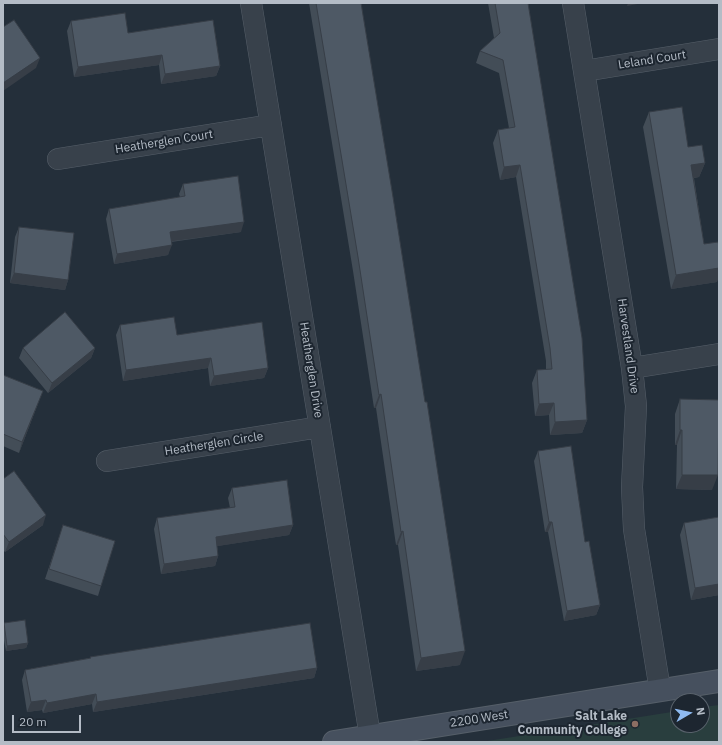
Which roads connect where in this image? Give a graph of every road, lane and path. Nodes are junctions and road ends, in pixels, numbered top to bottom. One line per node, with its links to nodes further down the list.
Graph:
1 (251, 3): 5 (street, Heatherglen Drive)
2 (573, 3): 4 (street, Harvestland Drive)
3 (719, 49): 4 (street, Leland Court)
4 (584, 71): 8 (street, Harvestland Drive)
5 (271, 125): 6 (street, Heatherglen Court); 9 (street, Heatherglen Drive)
6 (58, 159)
7 (719, 354): 8 (street)
8 (632, 368): 12 (street, Harvestland Drive)
9 (320, 427): 10 (street, Heatherglen Circle); 13 (street, Heatherglen Drive)
10 (107, 461)
11 (719, 681): 12 (street, 2200 West)
12 (660, 690): 13 (street, 2200 West)
13 (371, 739): 14 (street, 2200 West)
14 (334, 742)

